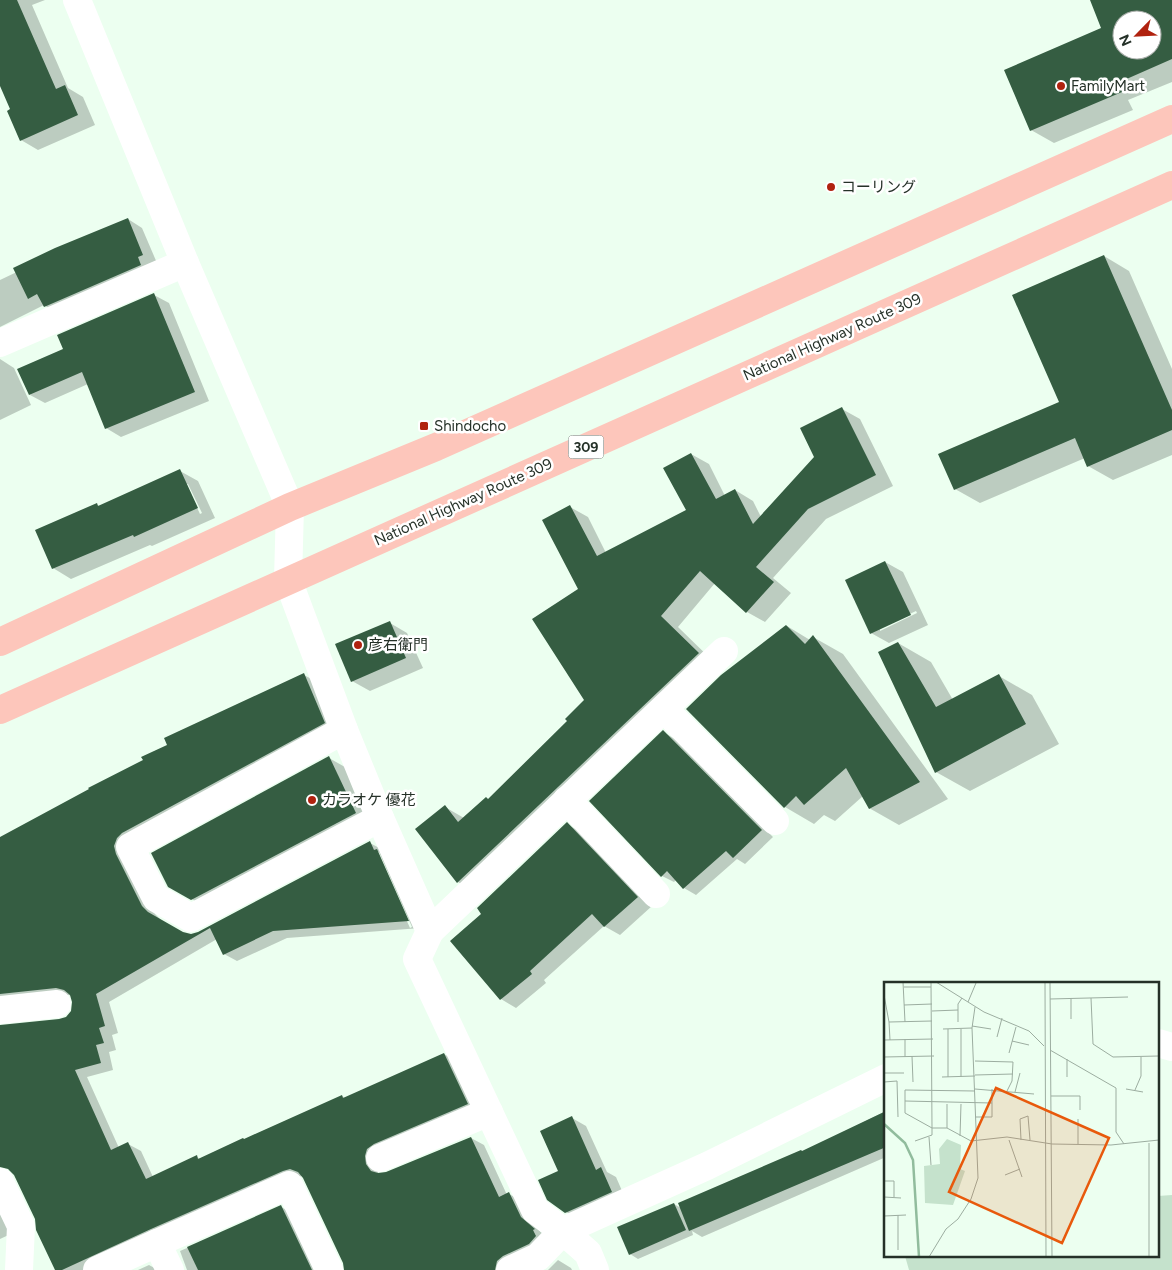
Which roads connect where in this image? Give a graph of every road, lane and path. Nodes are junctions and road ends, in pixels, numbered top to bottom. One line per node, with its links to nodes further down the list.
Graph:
1 (76, 0): 4 (street)
2 (1172, 119): 6 (highway)
3 (1172, 184): 7 (highway, National Highway Route 309 / 309)
4 (185, 263): 5 (street); 6 (street)
5 (0, 343)
6 (290, 507): 7 (street); 8 (highway)
7 (288, 580): 11 (highway, National Highway Route 309 / 309); 12 (street)
8 (0, 642)
9 (724, 651): 10 (street)
10 (664, 709): 13 (street); 15 (street)
11 (0, 710)
12 (344, 730): 14 (street); 14 (street)
13 (567, 800): 16 (street); 17 (street)
14 (380, 818): 17 (street)
15 (775, 821)
16 (656, 894)
17 (430, 931): 21 (street)
18 (58, 1004): 19 (street)
19 (0, 1010)
20 (884, 1079): 24 (street)
21 (489, 1112): 22 (street); 24 (street)
22 (380, 1158)
23 (0, 1182): 26 (street)
24 (563, 1231): 30 (street); 31 (street)
25 (157, 1243): 27 (street); 28 (street); 29 (street)
26 (19, 1270)
27 (97, 1270)
28 (170, 1270)
29 (329, 1270)
30 (510, 1270)
31 (595, 1270)

